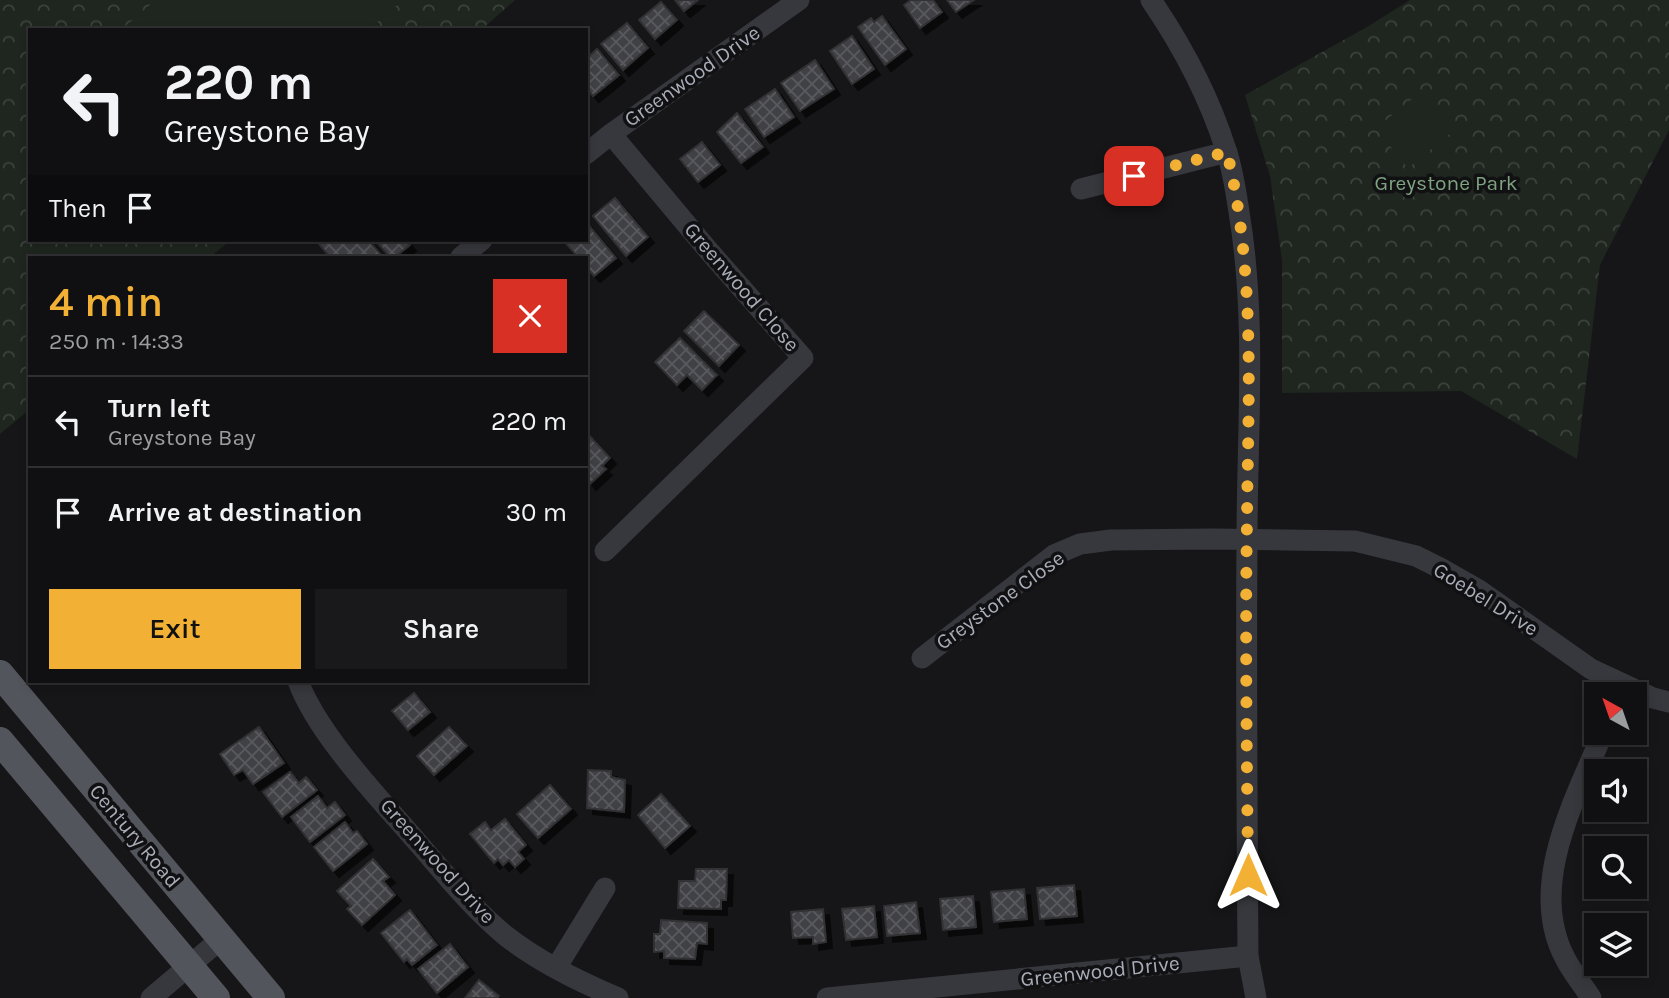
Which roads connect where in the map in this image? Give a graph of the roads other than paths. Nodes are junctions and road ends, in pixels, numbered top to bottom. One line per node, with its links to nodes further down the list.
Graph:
1 (799, 0): 3 (street, Greenwood Drive)
2 (1151, 0): 5 (street)
3 (611, 134): 4 (street, Greenwood Drive); 10 (street, Greenwood Close)
4 (588, 152)
5 (1227, 152): 6 (street); 9 (street)
6 (1081, 189)
7 (480, 242): 8 (street)
8 (462, 256)
9 (1247, 538): 11 (street, Greystone Close); 13 (street, Goebel Drive); 21 (street)
10 (605, 551)
11 (922, 658)
12 (0, 674): 20 (main road, Century Road)
13 (1610, 682)
14 (299, 683): 23 (street, Greenwood Drive)
15 (1647, 696): 16 (street, Goebel Drive)
16 (1669, 702)
17 (0, 741): 22 (main road, Century Road)
18 (1597, 746): 30 (street)
19 (605, 888): 23 (street)
20 (221, 939): 22 (street); 26 (main road, Century Road)
21 (1248, 956): 28 (street, Greenwood Drive); 29 (street)
22 (189, 967): 24 (street); 25 (main road, Century Road)
23 (556, 968): 27 (street, Greenwood Drive)
24 (150, 998)
25 (215, 998)
26 (271, 998)
27 (618, 998)
28 (827, 998)
29 (1256, 998)
30 (1591, 998)

